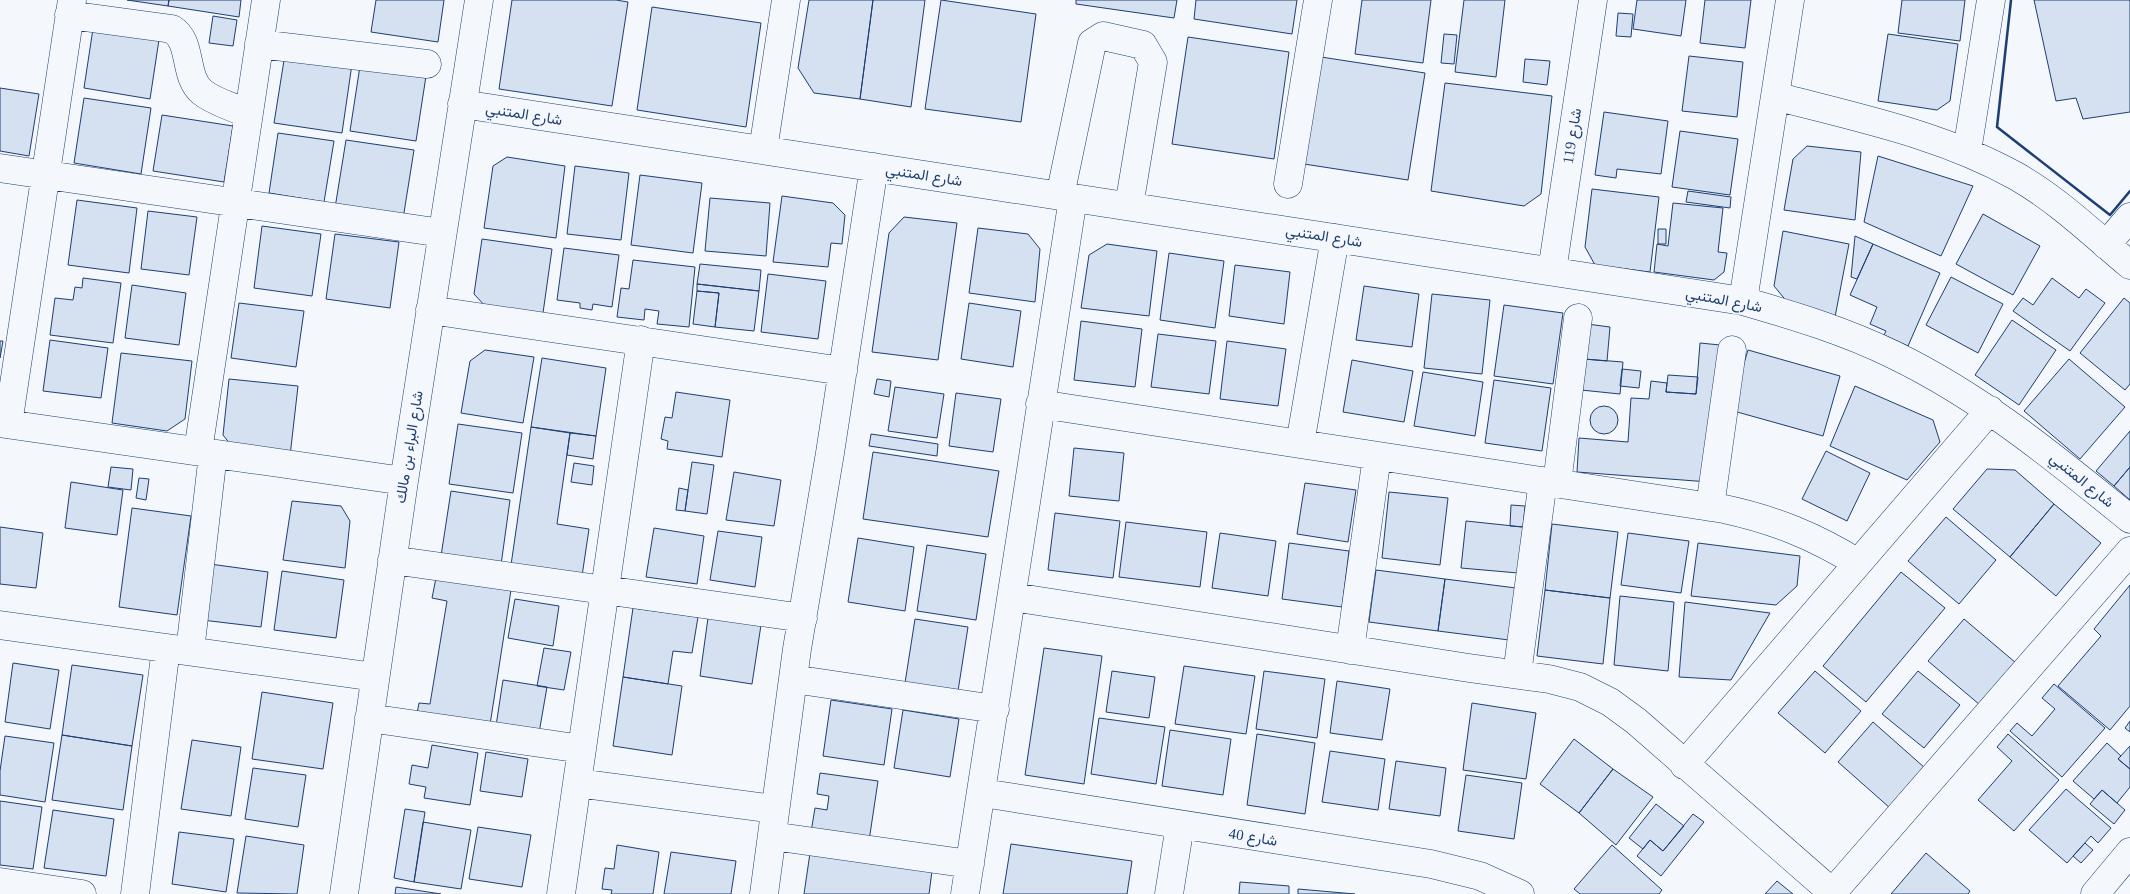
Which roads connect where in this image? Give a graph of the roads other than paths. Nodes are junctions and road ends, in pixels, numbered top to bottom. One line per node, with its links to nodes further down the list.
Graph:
1 (266, 0): 9 (street)
2 (479, 0): 12 (street, شارع البراء بن مالك)
3 (786, 0): 14 (street)
4 (1318, 0): 19 (street)
5 (1593, 0): 28 (street, شارع 119)
6 (1790, 0): 11 (street)
7 (1990, 0): 15 (street)
8 (66, 4): 13 (street); 18 (street)
9 (259, 44): 10 (street); 13 (street)
10 (427, 64)
11 (1775, 96): 15 (street); 29 (street)
12 (462, 104): 14 (street, شارع المتنبي); 24 (street, شارع البراء بن مالك)
13 (248, 114): 21 (street)
14 (763, 150): 16 (street, شارع المتنبي)
15 (1967, 151): 26 (street)
16 (874, 167): 20 (street, شارع المتنبي); 34 (street)
17 (0, 168): 18 (street)
18 (46, 175): 21 (street); 37 (street)
19 (1288, 184)
20 (1067, 197): 22 (street, شارع المتنبي); 22 (street); 35 (street)
21 (236, 202): 24 (street); 39 (street)
22 (1129, 206): 25 (street, شارع المتنبي)
23 (2130, 217): 26 (street)
24 (442, 233): 30 (street, شارع البراء بن مالك)
25 (1335, 238): 28 (street, شارع المتنبي); 38 (street)
26 (2106, 245): 27 (street)
27 (2130, 265)
28 (1552, 271): 29 (street, شارع المتنبي)
29 (1743, 301): 36 (street, شارع المتنبي)
30 (430, 310): 32 (street); 41 (street, شارع البراء بن مالك)
31 (1578, 318): 42 (street)
32 (641, 340): 34 (street); 48 (street)
33 (1732, 350): 43 (street)
34 (843, 370): 50 (street)
35 (1040, 404): 38 (street); 49 (street)
36 (1990, 410): 44 (street, شارع المتنبي); 47 (street)
37 (4, 423): 39 (street)
38 (1300, 444): 40 (street)
39 (206, 452): 41 (street); 52 (street)
40 (1377, 456): 42 (street); 53 (street)
41 (404, 481): 46 (street, شارع البراء بن مالك)
42 (1550, 482): 43 (street); 54 (street)
43 (1710, 507): 47 (street)
44 (2130, 519)
45 (2130, 551): 69 (street)
46 (392, 560): 48 (street); 55 (street, شارع البراء بن مالك)
47 (1858, 563): 60 (street)
48 (605, 590): 50 (street); 59 (street)
49 (1013, 597): 53 (street); 57 (street)
50 (803, 618): 56 (street)
51 (0, 625): 52 (street)
52 (178, 650): 55 (street); 71 (street)
53 (1350, 650): 54 (street)
54 (1517, 674): 60 (street)
55 (375, 677): 58 (street, شارع البراء بن مالك)
56 (793, 680): 57 (street); 63 (street)
57 (995, 709): 62 (street)
58 (369, 718): 59 (street); 72 (street, شارع البراء بن مالك)
59 (582, 749): 61 (street)
60 (1684, 765): 69 (street)
61 (577, 783): 63 (street); 73 (street)
62 (983, 793): 64 (street, شارع 40); 67 (street)
63 (775, 809): 65 (street)
64 (1180, 825): 76 (street); 77 (street, شارع 40)
65 (772, 836): 67 (street); 74 (street)
66 (2130, 852): 78 (street)
67 (970, 864): 75 (street)
68 (0, 882): 70 (street)
69 (1833, 893)
70 (82, 894)
71 (135, 894)
72 (344, 894)
73 (561, 894)
74 (764, 894)
75 (965, 894)
76 (1169, 894)
77 (1520, 894)
78 (2095, 894)

